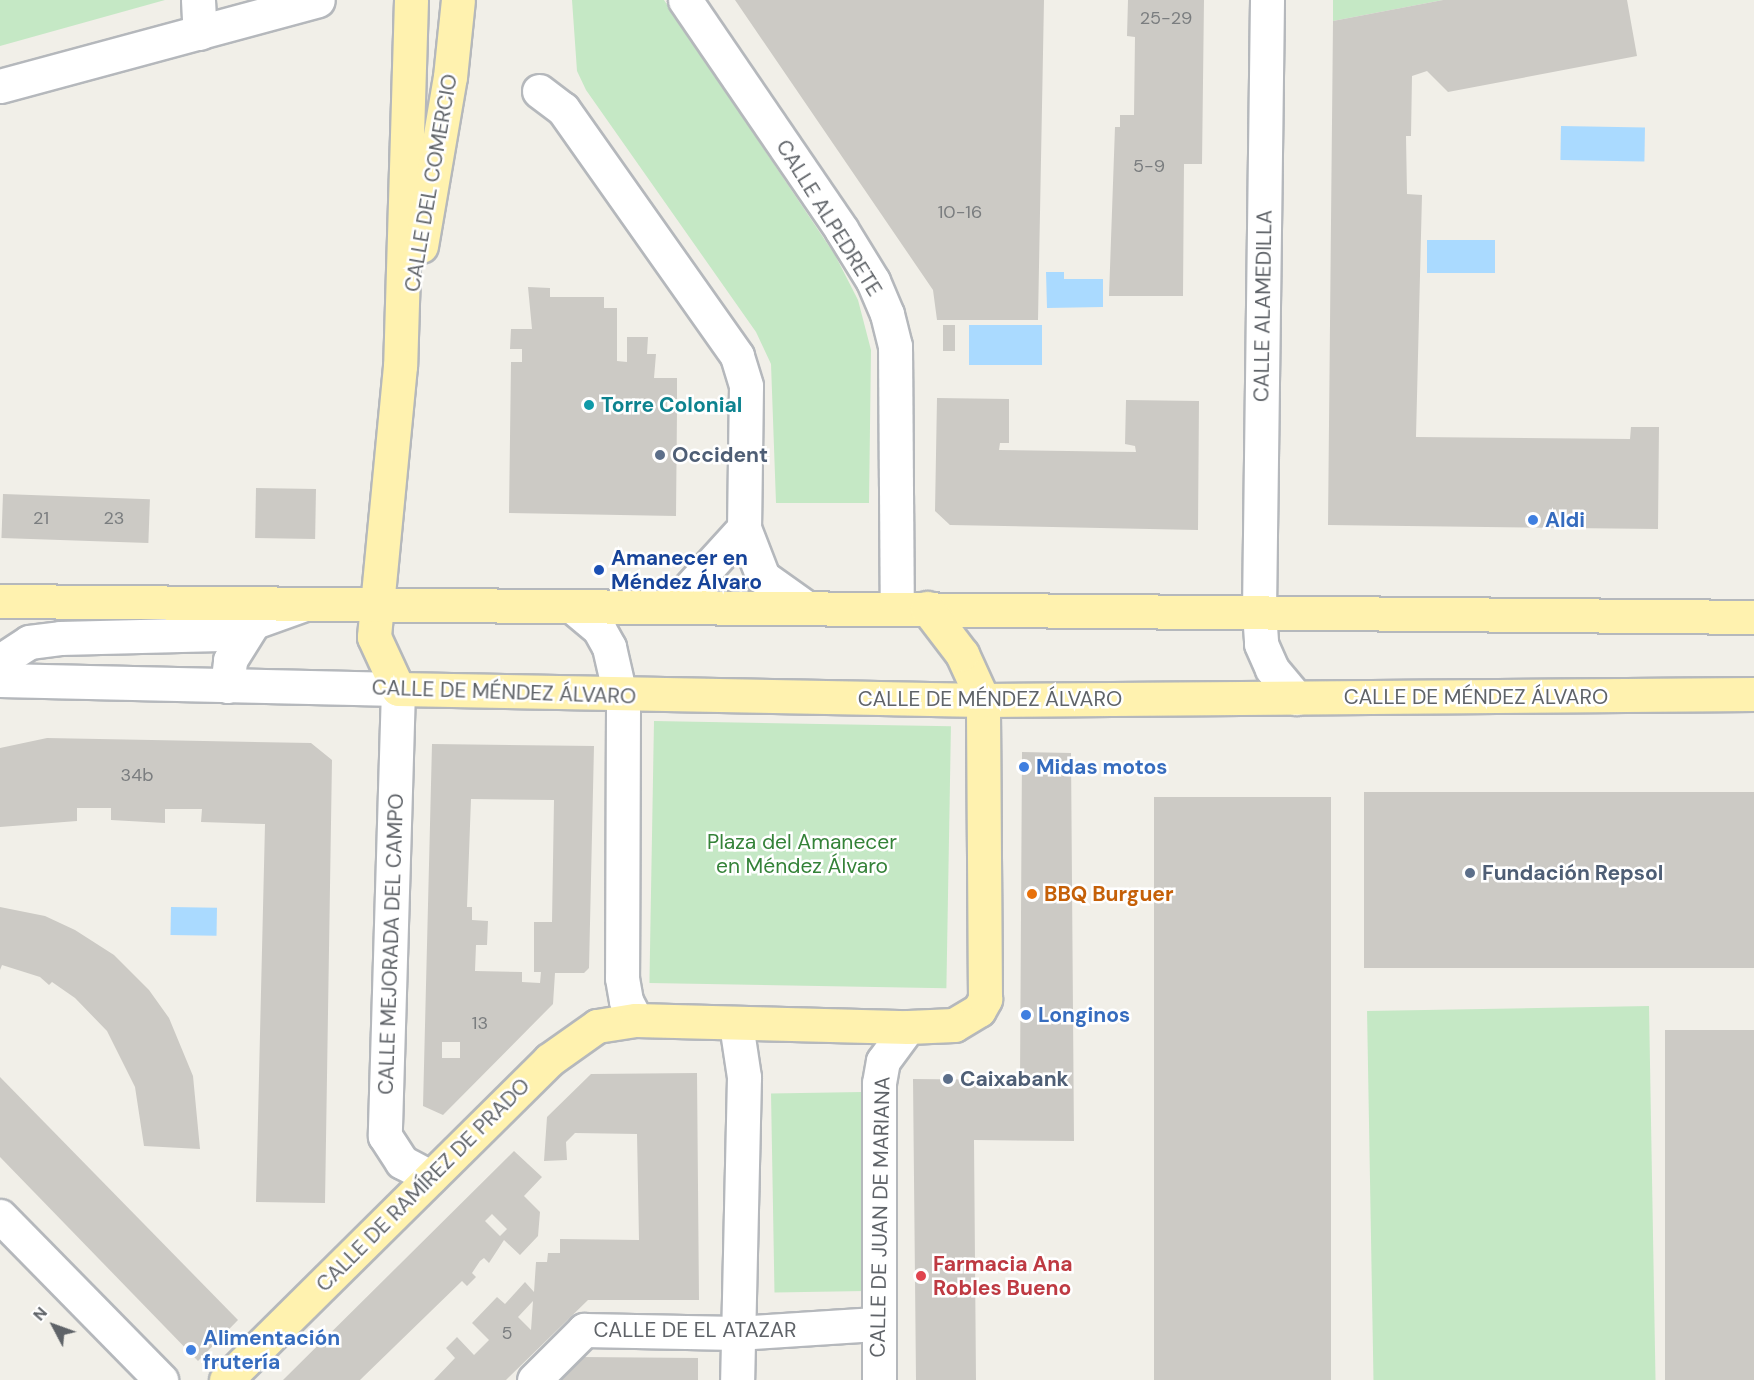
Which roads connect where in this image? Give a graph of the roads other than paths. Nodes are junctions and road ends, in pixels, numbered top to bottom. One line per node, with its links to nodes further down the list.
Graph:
1 (198, 0): 7 (street)
2 (318, 0): 7 (street)
3 (411, 0): 10 (main road, CALLE DEL COMERCIO)
4 (458, 0): 10 (main road, CALLE DEL COMERCIO)
5 (685, 0): 18 (street, CALLE ALPEDRETE)
6 (1266, 0): 19 (street, CALLE ALAMEDILLA)
7 (200, 33): 8 (street)
8 (0, 86)
9 (539, 91): 11 (street)
10 (400, 366): 16 (main road, CALLE DEL COMERCIO)
11 (744, 528): 14 (street); 15 (street)
12 (0, 601): 13 (main road)
13 (302, 605): 16 (main road); 21 (street)
14 (673, 606): 15 (main road); 17 (main road)
15 (804, 606): 18 (main road)
16 (375, 607): 17 (main road); 25 (main road, CALLE DEL COMERCIO)
17 (573, 607): 27 (street)
18 (912, 607): 19 (main road); 29 (main road)
19 (1259, 612): 20 (main road); 28 (street, CALLE ALAMEDILLA)
20 (1754, 617)
21 (251, 627): 22 (street); 24 (street)
22 (0, 661)
23 (0, 680): 24 (street, CALLE DE MÉNDEZ ÁLVARO)
24 (227, 686): 25 (street, CALLE DE MÉNDEZ ÁLVARO)
25 (398, 689): 27 (main road, CALLE DE MÉNDEZ ÁLVARO); 33 (street, CALLE MEJORADA DEL CAMPO)
26 (1754, 694): 28 (main road, CALLE DE MÉNDEZ ÁLVARO)
27 (618, 696): 29 (main road, CALLE DE MÉNDEZ ÁLVARO); 30 (street)
28 (1296, 698): 29 (main road, CALLE DE MÉNDEZ ÁLVARO)
29 (983, 700): 32 (main road)
30 (636, 1020): 31 (main road); 33 (main road, CALLE DE RAMÍREZ DE PRADO)
31 (736, 1024): 32 (main road); 36 (street)
32 (908, 1027): 35 (street, CALLE DE JUAN DE MARIANA)
33 (430, 1177): 38 (main road, CALLE DE RAMÍREZ DE PRADO)
34 (0, 1216): 37 (street)
35 (876, 1324): 36 (street, CALLE DE EL ATAZAR); 41 (street, CALLE DE JUAN DE MARIANA)
36 (737, 1334): 39 (street, CALLE DE EL ATAZAR); 40 (street)
37 (161, 1380)
38 (226, 1380)
39 (534, 1380)
40 (737, 1380)
41 (879, 1380)

